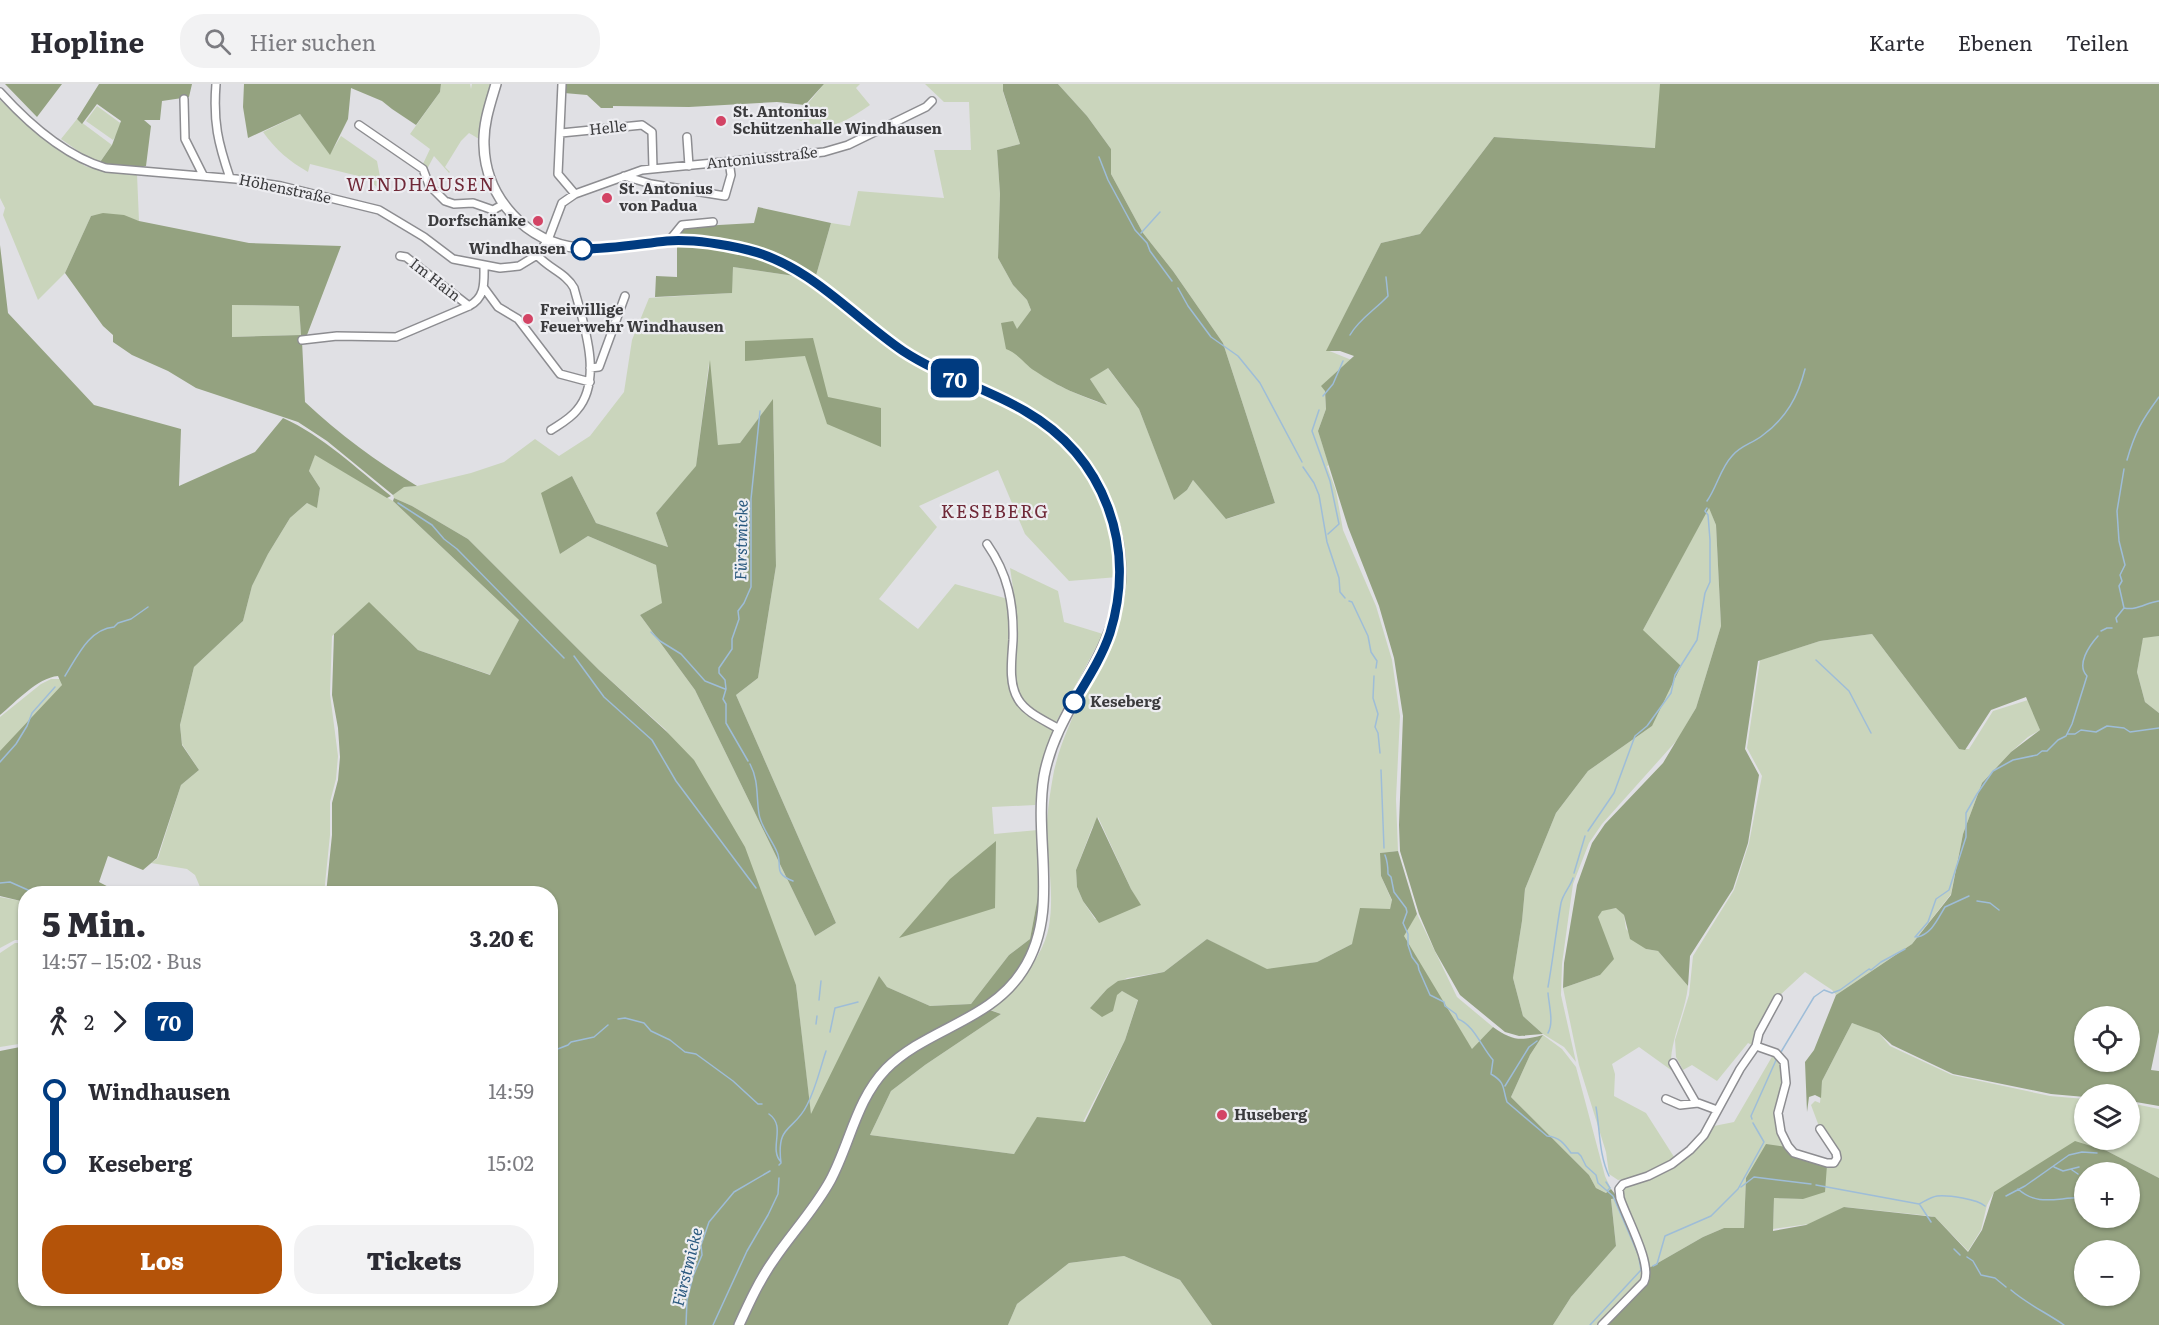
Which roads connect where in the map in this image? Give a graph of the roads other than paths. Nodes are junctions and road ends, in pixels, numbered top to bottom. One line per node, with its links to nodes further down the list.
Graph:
1 (216, 84): 15 (street)
2 (496, 84): 17 (main road)
3 (562, 84): 8 (street)
4 (0, 92): 13 (street, Höhenstraße)
5 (184, 99): 13 (street)
6 (932, 100): 10 (street, Antoniusstraße)
7 (359, 125): 17 (street)
8 (561, 133): 12 (street, Helle); 16 (street)
9 (687, 137): 11 (street, Antoniusstraße)
10 (729, 161): 11 (street, Antoniusstraße); 14 (street)
11 (689, 166): 12 (street, Antoniusstraße)
12 (653, 169): 14 (street, Antoniusstraße)
13 (203, 175): 15 (street, Höhenstraße)
14 (624, 176): 16 (street, Antoniusstraße)
15 (230, 178): 23 (street, Höhenstraße)
16 (574, 194): 19 (street)
17 (504, 204): 19 (main road)
18 (713, 222): 20 (street)
19 (548, 240): 20 (main road); 21 (street, Höhenstraße)
20 (669, 241): 32 (main road)
21 (537, 255): 23 (street, Höhenstraße); 28 (street)
22 (400, 256): 26 (street, Im Hain)
23 (484, 265): 24 (street)
24 (484, 288): 26 (street); 29 (street)
25 (625, 296): 28 (street)
26 (469, 306): 27 (street)
27 (302, 340)
28 (590, 368): 29 (street)
29 (590, 382): 30 (street)
30 (551, 430)
31 (987, 544): 32 (street)
32 (1059, 729): 40 (main road)
33 (1778, 998): 34 (street)
34 (1756, 1046): 38 (street); 39 (street)
35 (1673, 1063): 37 (street)
36 (1666, 1098): 37 (street)
37 (1696, 1103): 38 (street)
38 (1717, 1110): 41 (street)
39 (1820, 1129)
40 (739, 1325)
41 (1602, 1325)

